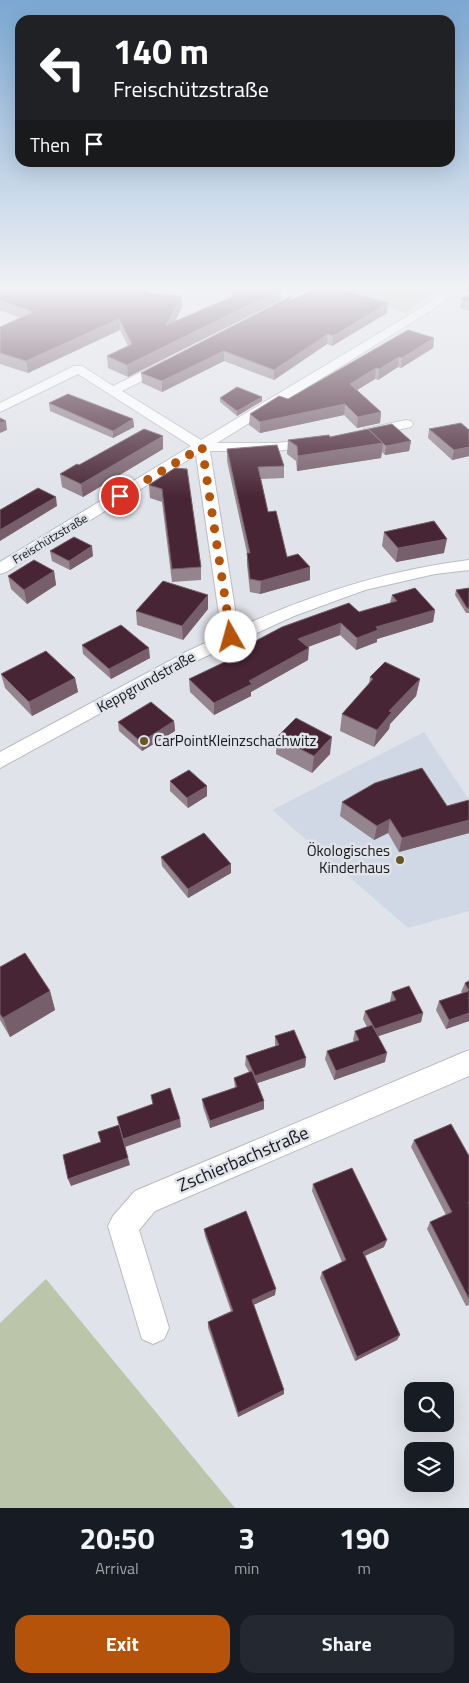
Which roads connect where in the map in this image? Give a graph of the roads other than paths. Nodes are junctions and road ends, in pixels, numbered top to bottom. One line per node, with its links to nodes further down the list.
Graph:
1 (348, 357): 8 (street, Freischützstraße)
2 (175, 359): 3 (street)
3 (113, 391): 4 (street); 8 (street)
4 (0, 408)
5 (406, 424): 6 (street)
6 (353, 435)
7 (331, 440): 8 (street)
8 (202, 447): 10 (street, Freischützstraße); 11 (street)
9 (469, 565): 11 (street, Keppgrundstraße)
10 (0, 569)
11 (231, 637): 12 (street, Keppgrundstraße)
12 (0, 761)
13 (469, 1063): 14 (street, Zschierbachstraße)
14 (153, 1328)

